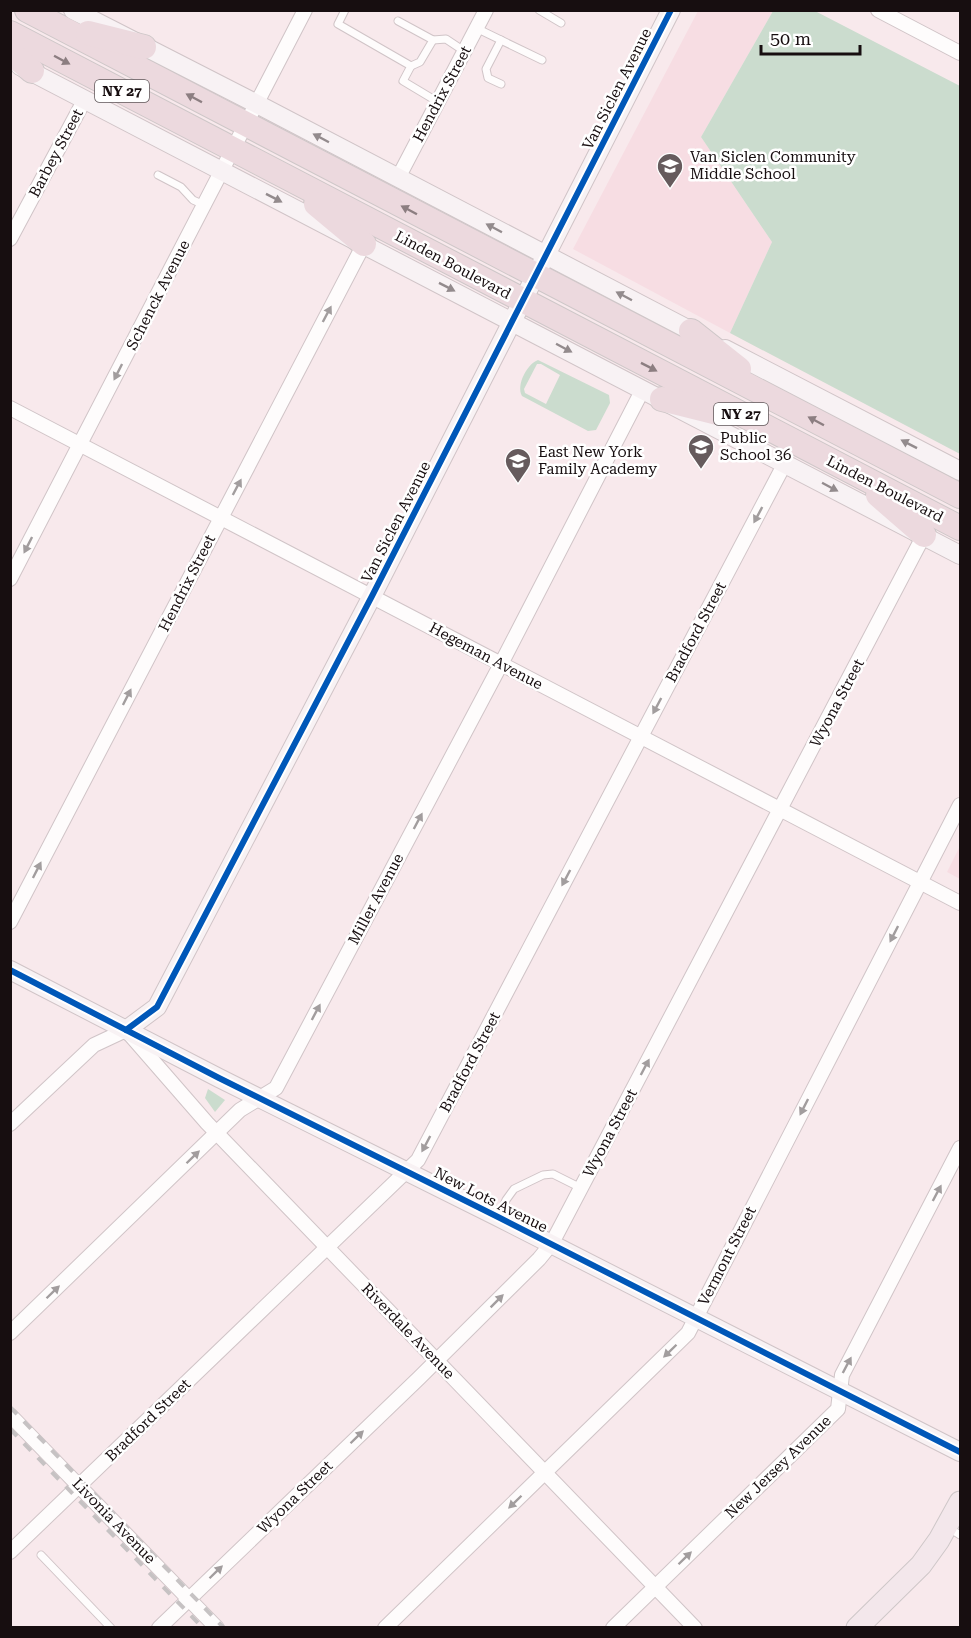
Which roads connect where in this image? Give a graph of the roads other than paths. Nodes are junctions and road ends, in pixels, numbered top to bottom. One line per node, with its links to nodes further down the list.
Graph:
1 (27, 10): 11 (highway, Linden Boulevard / NY 27)
2 (73, 10): 16 (street)
3 (305, 10): 26 (street, Schenck Avenue)
4 (345, 10): 22 (lane)
5 (486, 10): 12 (street, Hendrix Street)
6 (539, 10): 10 (lane)
7 (671, 10): 36 (street, Van Siclen Avenue)
8 (878, 10): 19 (street)
9 (398, 21): 14 (lane)
10 (561, 23)
11 (52, 24): 16 (highway); 27 (highway, Linden Boulevard / NY 27, one-way to 11)
12 (476, 28): 15 (lane); 17 (street, Hendrix Street)
13 (10, 33): 28 (highway, Linden Boulevard / NY 27, one-way to 28)
14 (434, 40): 17 (lane); 22 (lane)
15 (501, 40): 20 (lane); 23 (lane)
16 (144, 46): 26 (street)
17 (464, 51): 25 (street, Hendrix Street)
18 (10, 52): 21 (highway)
19 (960, 54)
20 (542, 60)
21 (21, 66): 24 (street, Linden Boulevard)
22 (411, 66): 25 (lane)
23 (501, 84)
24 (85, 99): 29 (street, Linden Boulevard); 34 (street, Barbey Street)
25 (438, 102): 32 (street, Hendrix Street)
26 (257, 104): 27 (street, Schenck Avenue); 32 (street, one-way to 26)
27 (246, 125): 28 (street, Schenck Avenue); 37 (highway, Linden Boulevard / NY 27, one-way to 27)
28 (233, 149): 29 (street, Schenck Avenue); 30 (highway, Linden Boulevard / NY 27)
29 (222, 171): 33 (street, Schenck Avenue); 35 (street, Linden Boulevard, one-way to 35)
30 (280, 174): 35 (highway); 38 (highway, Linden Boulevard / NY 27)
31 (158, 175): 33 (lane)
32 (398, 178): 36 (street, one-way to 32)
33 (204, 205): 44 (street, Schenck Avenue, one-way to 44)
34 (10, 239)
35 (364, 244): 38 (street, Linden Boulevard, one-way to 38); 51 (street, Hendrix Street, one-way to 35)
36 (546, 255): 37 (street, Van Siclen Avenue); 39 (street, one-way to 36)
37 (535, 276): 38 (street, Van Siclen Avenue); 41 (highway, Linden Boulevard / NY 27)
38 (517, 311): 40 (street, Linden Boulevard, one-way to 40); 43 (highway, Linden Boulevard / NY 27, one-way to 43); 56 (street, Van Siclen Avenue)
39 (691, 331): 41 (highway); 48 (street, one-way to 39)
40 (653, 394): 43 (highway); 45 (street, Linden Boulevard); 57 (street, Miller Avenue)
41 (783, 404): 46 (highway, Linden Boulevard / NY 27, one-way to 41)
42 (10, 408): 44 (street, Hegeman Avenue)
43 (760, 424): 47 (highway, Linden Boulevard / NY 27)
44 (80, 445): 51 (street, Hegeman Avenue); 55 (street, Schenck Avenue, one-way to 55)
45 (785, 463): 53 (street, Linden Boulevard, one-way to 53); 58 (street, Bradford Street, one-way to 58)
46 (900, 465): 49 (highway); 50 (highway, Linden Boulevard / NY 27)
47 (849, 470): 52 (highway, Linden Boulevard / NY 27); 53 (highway)
48 (960, 471)
49 (960, 480)
50 (960, 496)
51 (220, 518): 56 (street, Hegeman Avenue); 63 (street, Hendrix Street, one-way to 51)
52 (960, 528)
53 (924, 535): 54 (street, Linden Boulevard); 60 (street, Wyona Street)
54 (960, 555)
55 (10, 579)
56 (372, 596): 57 (street, Hegeman Avenue); 65 (street, Van Siclen Avenue)
57 (501, 664): 58 (street, Hegeman Avenue); 66 (street, Miller Avenue, one-way to 57)
58 (641, 737): 60 (street, Hegeman Avenue); 70 (street, Bradford Street, one-way to 70)
59 (960, 805): 61 (street, Vermont Street)
60 (781, 810): 61 (street, Hegeman Avenue); 71 (street, Wyona Street, one-way to 60)
61 (921, 882): 62 (street, Hegeman Avenue); 75 (street, Vermont Street, one-way to 75)
62 (960, 903)
63 (10, 922)
64 (10, 970): 65 (street, New Lots Avenue)
65 (126, 1030): 66 (street, New Lots Avenue); 67 (street, Van Siclen Avenue); 68 (street, Riverdale Avenue)
66 (261, 1097): 68 (street, Miller Avenue); 70 (street, New Lots Avenue)
67 (10, 1124)
68 (217, 1133): 74 (street, Riverdale Avenue); 76 (street, Miller Avenue, one-way to 68)
69 (960, 1148): 78 (street, New Jersey Avenue, one-way to 69)
70 (407, 1170): 72 (street, New Lots Avenue); 74 (street, Bradford Street)
71 (581, 1188): 72 (lane); 73 (street, Wyona Street)
72 (498, 1216): 73 (street, New Lots Avenue)
73 (552, 1244): 75 (street, New Lots Avenue); 77 (street, Wyona Street, one-way to 73)
74 (326, 1247): 77 (street, Riverdale Avenue); 82 (street, Bradford Street)
75 (695, 1317): 78 (street, New Lots Avenue); 81 (street, Vermont Street, one-way to 81)
76 (10, 1333)
77 (437, 1360): 81 (street, Riverdale Avenue); 88 (street, Wyona Street, one-way to 77)
78 (840, 1391): 80 (street, New Lots Avenue); 87 (street, New Jersey Avenue, one-way to 78)
79 (10, 1415): 82 (street, Livonia Avenue)
80 (960, 1452)
81 (545, 1473): 87 (street, Riverdale Avenue); 92 (street, Vermont Street, one-way to 92)
82 (80, 1486): 85 (street, Bradford Street); 88 (street, Livonia Avenue)
83 (960, 1502): 84 (main road)
84 (954, 1531): 95 (main road)
85 (10, 1552)
86 (41, 1555): 89 (lane)
87 (655, 1587): 93 (street, New Jersey Avenue); 94 (street, Riverdale Avenue)
88 (189, 1599): 90 (street, Wyona Street); 91 (street, Livonia Avenue)
89 (111, 1628)
90 (159, 1628)
91 (217, 1628)
92 (386, 1628)
93 (613, 1628)
94 (695, 1628)
95 (857, 1628)

